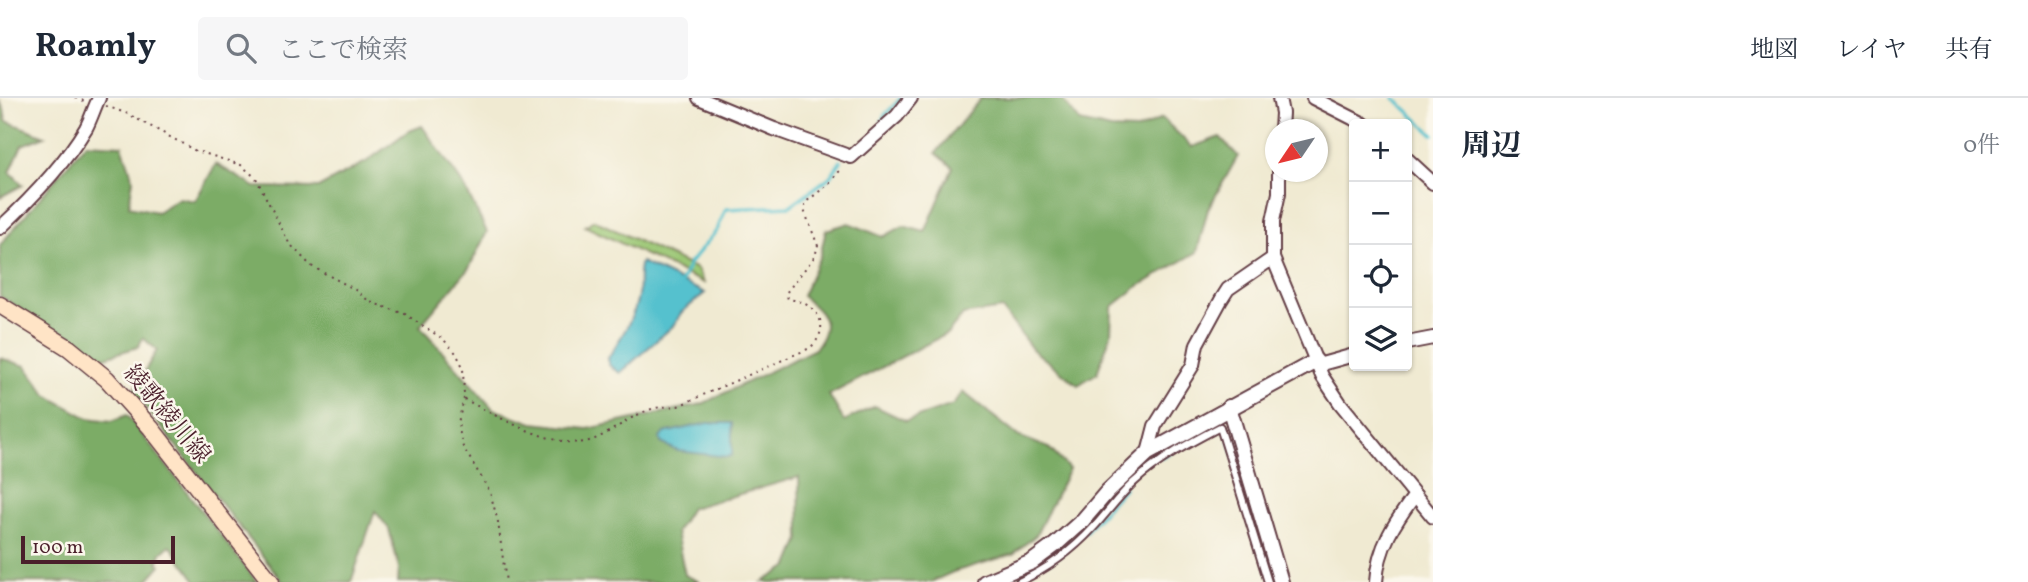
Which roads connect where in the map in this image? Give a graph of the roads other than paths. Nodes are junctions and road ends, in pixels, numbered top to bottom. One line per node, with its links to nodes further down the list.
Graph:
1 (699, 98): 2 (street)
2 (911, 98)
3 (1279, 98): 6 (street)
4 (1313, 98): 7 (street)
5 (97, 101): 11 (street)
6 (1282, 119)
7 (1354, 119)
8 (1412, 164): 10 (street)
9 (1279, 182): 12 (street)
10 (1433, 183)
11 (0, 228)
12 (1273, 258): 17 (street); 19 (street)
13 (0, 305): 22 (main road, 綾歌綾川線)
14 (1433, 338): 15 (street)
15 (1412, 342)
16 (1349, 356): 17 (street)
17 (1317, 363): 18 (street); 20 (street)
18 (1229, 407): 19 (street); 26 (street)
19 (1148, 453): 23 (street)
20 (1415, 495): 21 (street); 27 (street)
21 (1433, 516)
22 (271, 582)
23 (985, 582)
24 (1019, 582): 25 (lane)
25 (1268, 582)
26 (1281, 582)
27 (1376, 582)

